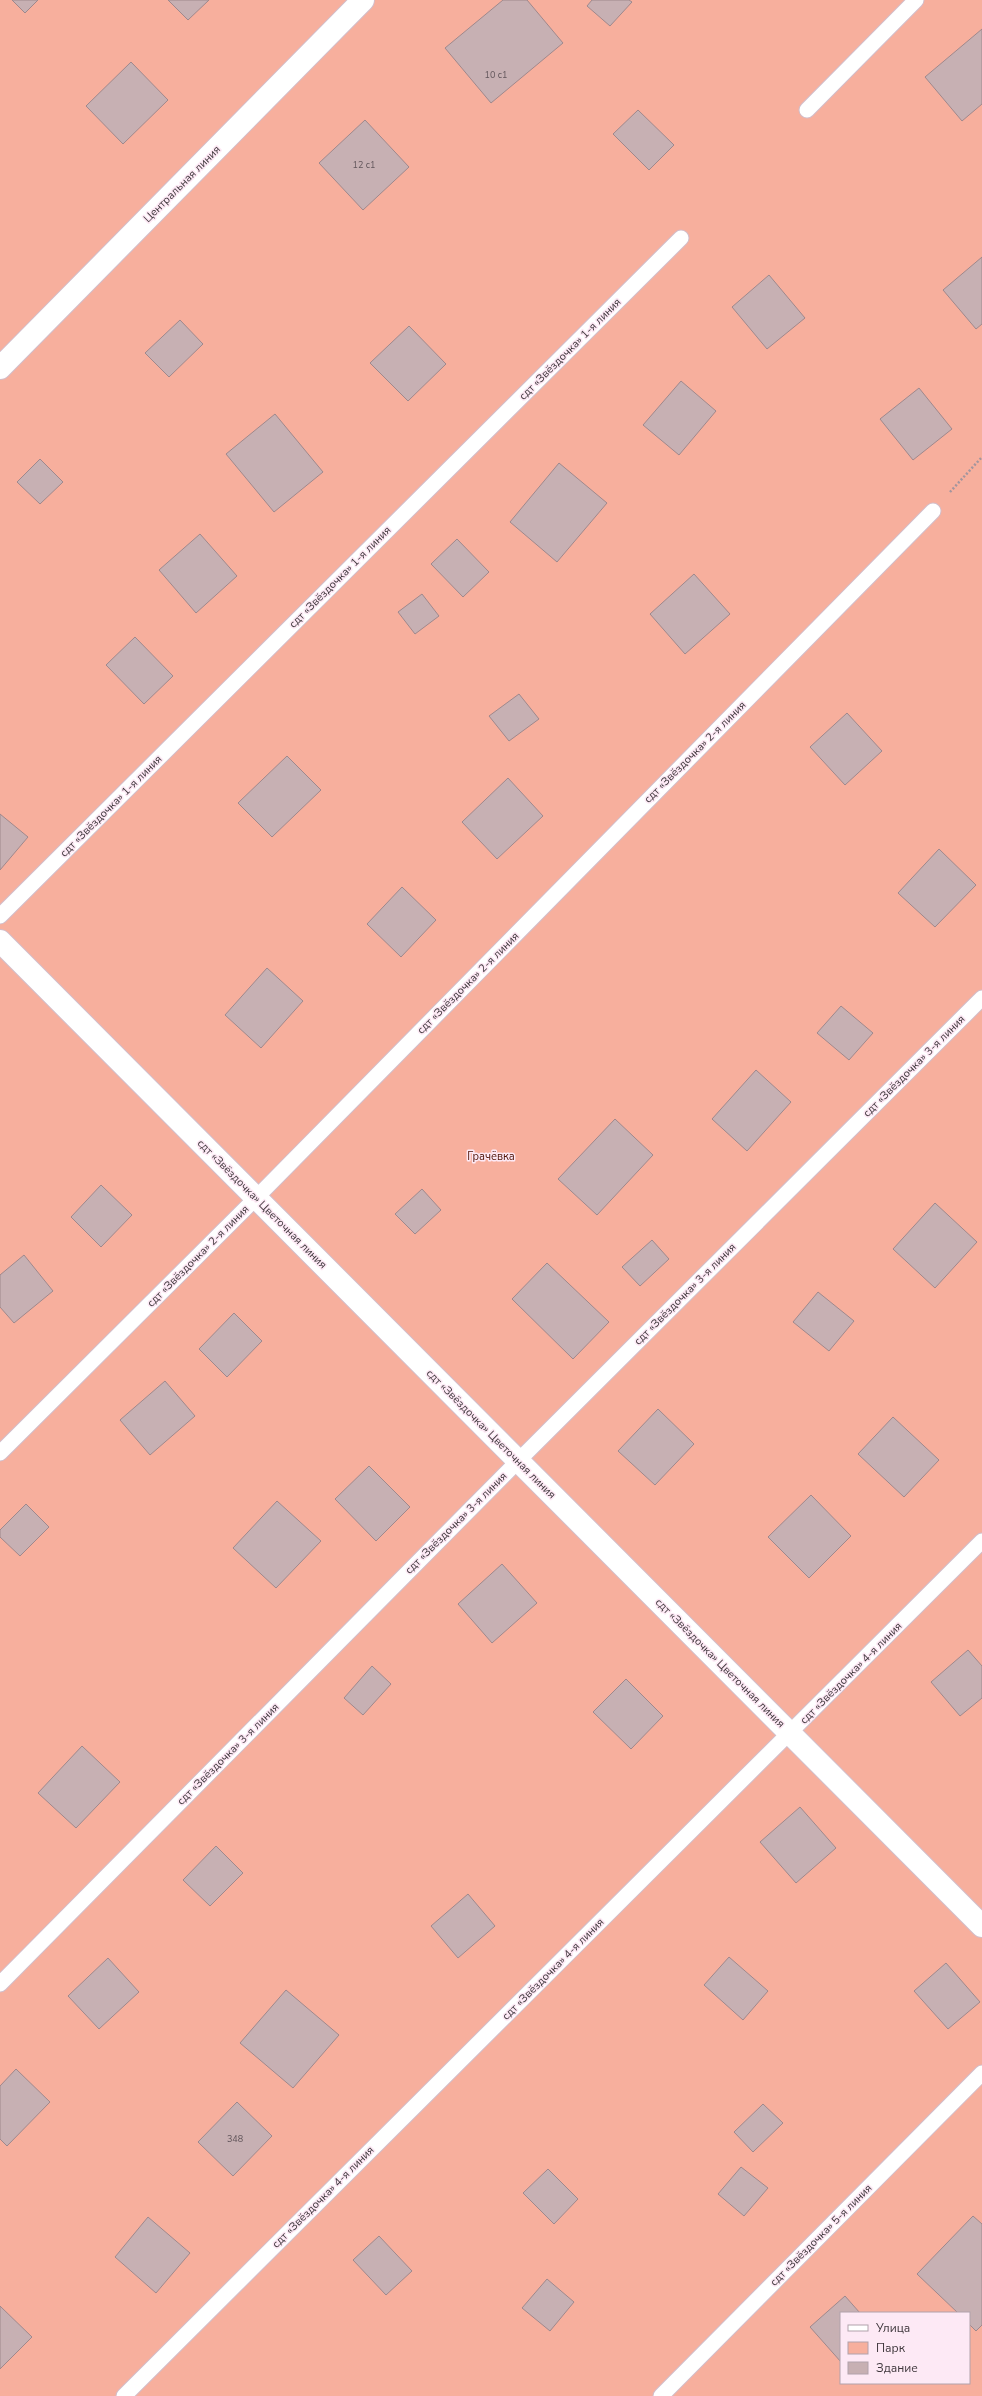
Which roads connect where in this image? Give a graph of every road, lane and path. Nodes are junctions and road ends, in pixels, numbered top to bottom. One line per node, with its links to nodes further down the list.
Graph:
1 (363, 0): 5 (street, Центральная линия)
2 (916, 0): 3 (lane)
3 (807, 110)
4 (681, 238): 8 (lane, сдт «Звёздочка» 1-я линия)
5 (0, 368)
6 (982, 457): 7 (path)
7 (933, 510): 11 (lane, сдт «Звёздочка» 2-я линия)
8 (0, 916)
9 (0, 941): 11 (street, сдт «Звёздочка» Цветочная линия)
10 (982, 998): 13 (lane, сдт «Звёздочка» 3-я линия)
11 (256, 1198): 12 (lane, сдт «Звёздочка» 2-я линия); 13 (street, сдт «Звёздочка» Цветочная линия)
12 (0, 1453)
13 (518, 1461): 15 (street, сдт «Звёздочка» Цветочная линия); 17 (lane, сдт «Звёздочка» 3-я линия)
14 (982, 1542): 15 (lane, сдт «Звёздочка» 4-я линия)
15 (790, 1734): 16 (street, сдт «Звёздочка» Цветочная линия); 19 (lane, сдт «Звёздочка» 4-я линия)
16 (982, 1926)
17 (0, 1984)
18 (982, 2073): 20 (lane, сдт «Звёздочка» 5-я линия)
19 (124, 2396)
20 (661, 2396)

